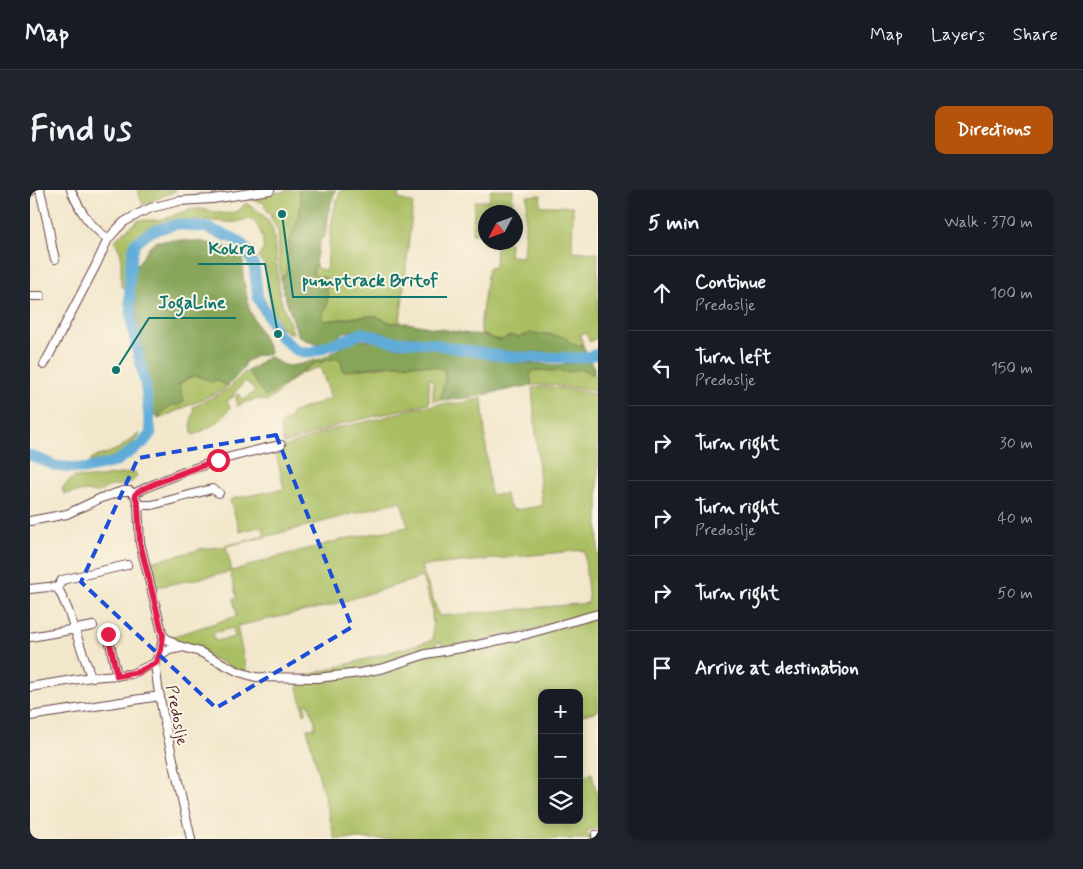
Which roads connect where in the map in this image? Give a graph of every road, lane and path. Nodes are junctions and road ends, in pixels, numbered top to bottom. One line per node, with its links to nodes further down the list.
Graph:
1 (40, 190): 5 (street)
2 (71, 190): 4 (street)
3 (270, 190): 4 (street)
4 (108, 239): 8 (street)
5 (55, 259)
6 (30, 296): 7 (street)
7 (41, 296)
8 (44, 365)
9 (281, 445): 11 (street)
10 (219, 493): 12 (street)
11 (135, 495): 12 (street); 13 (street)
12 (138, 505): 21 (street)
13 (30, 521)
14 (127, 565): 15 (street)
15 (57, 588): 16 (street); 19 (street)
16 (30, 589)
17 (598, 614): 23 (street)
18 (93, 626): 19 (street)
19 (75, 629): 22 (street); 26 (street)
20 (108, 634): 25 (street)
21 (163, 636): 23 (street); 24 (street)
22 (30, 637)
23 (182, 648): 24 (street)
24 (156, 663): 25 (street); 28 (street, Predoslje)
25 (117, 676): 26 (street)
26 (92, 678): 27 (street)
27 (30, 687)
28 (160, 696): 29 (street); 30 (street, Predoslje)
29 (30, 716)
30 (191, 839)

